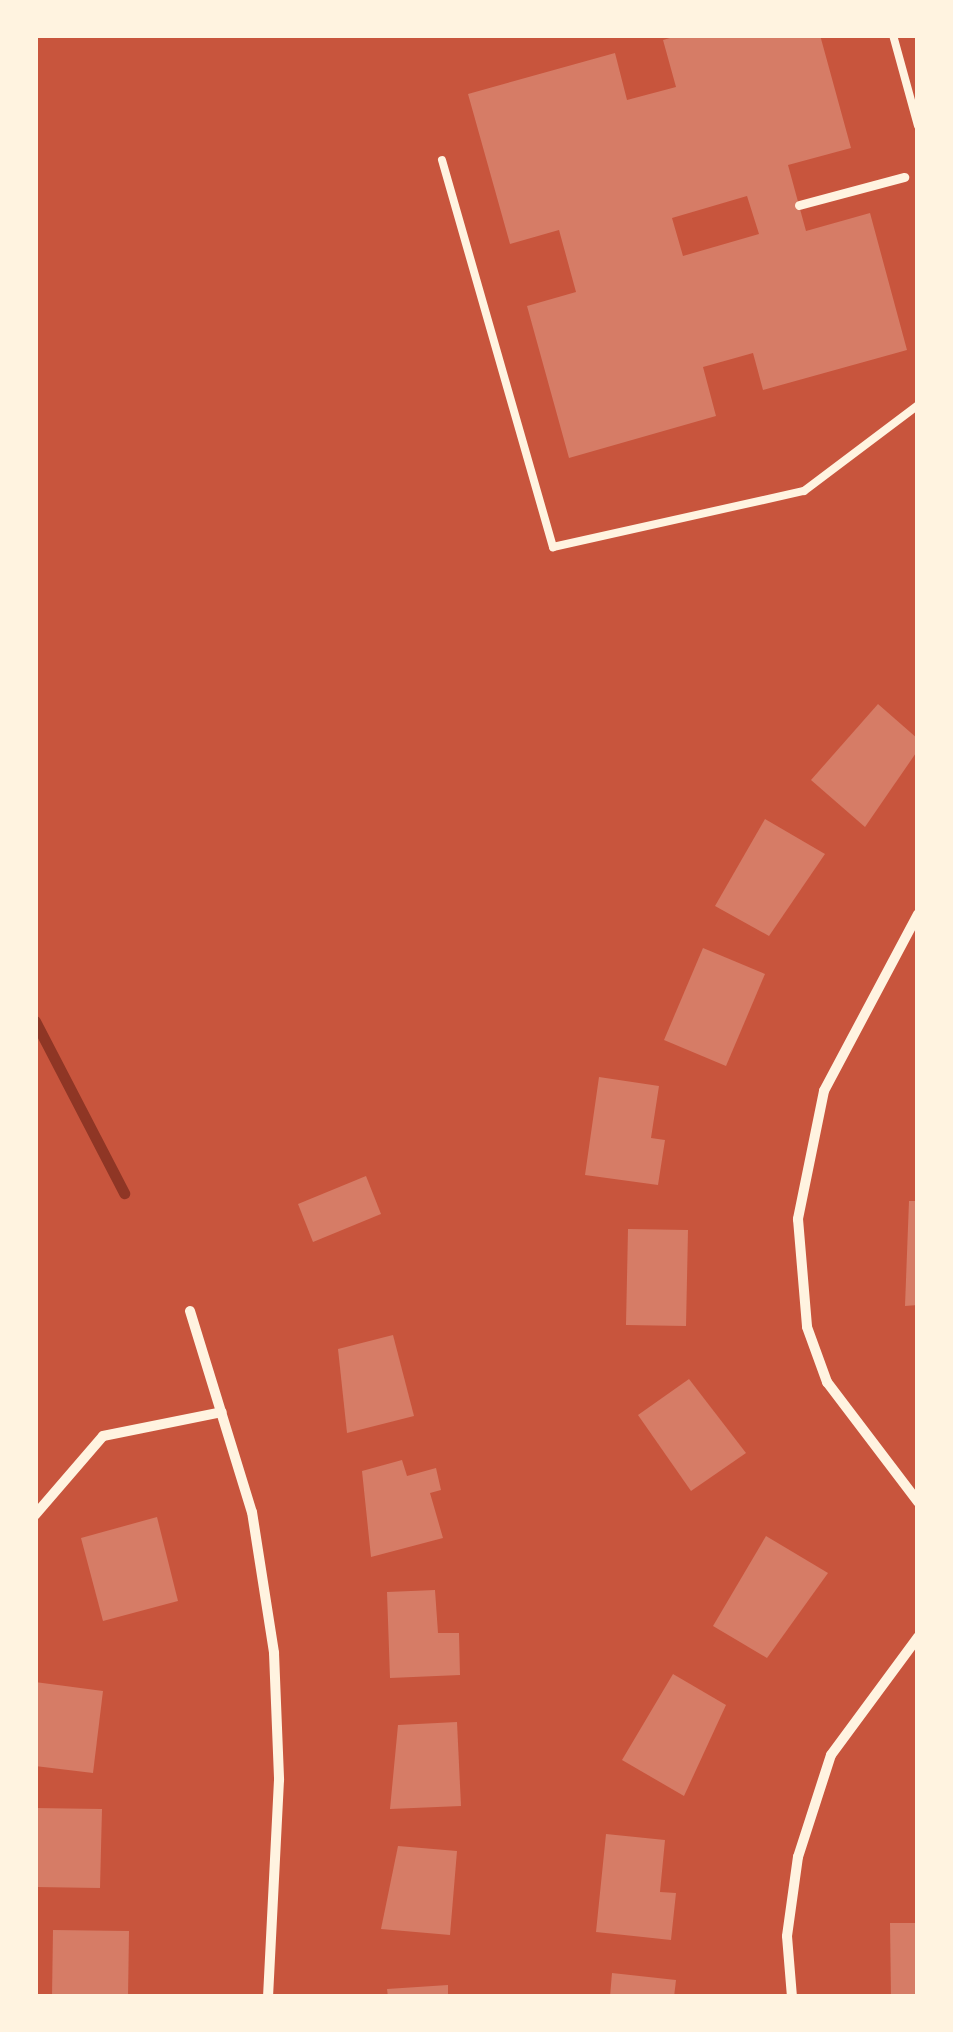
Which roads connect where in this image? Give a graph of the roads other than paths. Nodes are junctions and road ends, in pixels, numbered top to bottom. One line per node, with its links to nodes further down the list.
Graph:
1 (893, 35): 2 (lane)
2 (918, 126)
3 (442, 160): 6 (lane)
4 (904, 177): 5 (street)
5 (799, 205)
6 (918, 405)
7 (918, 914): 10 (street)
8 (190, 1311): 9 (street)
9 (222, 1412): 11 (street); 13 (street)
10 (918, 1502)
11 (35, 1515)
12 (918, 1637): 14 (street)
13 (268, 1997)
14 (792, 1997)

